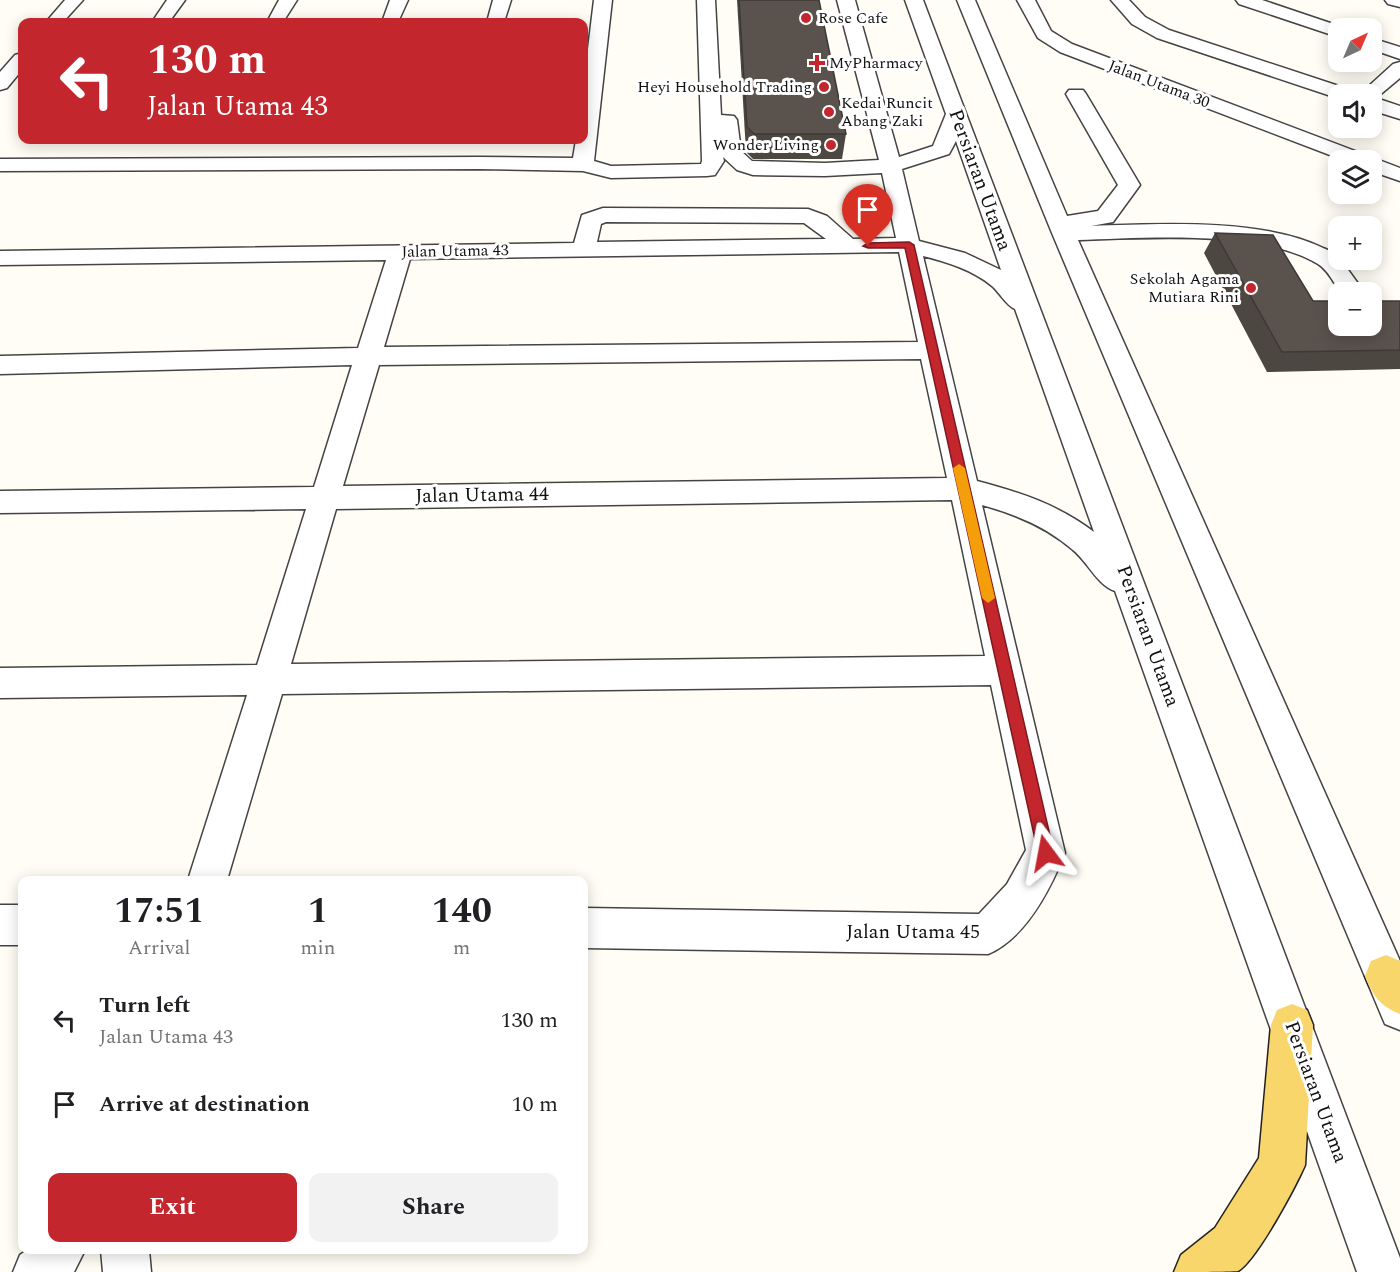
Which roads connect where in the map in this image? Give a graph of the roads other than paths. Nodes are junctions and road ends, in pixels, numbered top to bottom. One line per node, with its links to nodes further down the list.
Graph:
1 (74, 0): 17 (street)
2 (176, 0): 18 (street)
3 (288, 0): 19 (street)
4 (399, 0): 20 (street)
5 (502, 0): 21 (street)
6 (603, 0): 34 (street)
7 (706, 0): 42 (street)
8 (716, 0): 43 (street)
9 (846, 0): 43 (street, Jalan Utama 45)
10 (914, 0): 33 (street, Persiaran Utama)
11 (966, 0): 46 (street)
12 (1026, 0): 36 (street, Jalan Utama 30)
13 (1120, 0): 29 (street)
14 (1245, 0): 22 (street)
15 (1394, 0): 16 (street)
16 (1400, 2)
17 (58, 18)
18 (163, 18)
19 (277, 18)
20 (392, 18)
21 (497, 18)
22 (1328, 29)
23 (1382, 46): 24 (street)
24 (1400, 52)
25 (18, 64): 27 (street)
26 (1400, 68): 28 (street)
27 (0, 84)
28 (1382, 84)
29 (1328, 89)
30 (1076, 94): 46 (street)
31 (1382, 107): 32 (street)
32 (1400, 113)
33 (956, 114): 43 (street); 53 (street, Persiaran Utama)
34 (588, 124)
35 (1328, 131): 36 (street)
36 (1313, 142): 39 (street, Jalan Utama 30)
37 (465, 144): 40 (street)
38 (586, 144): 42 (street)
39 (1334, 150)
40 (459, 164): 41 (street); 42 (street)
41 (0, 165)
42 (583, 165)
43 (891, 166): 47 (street, Jalan Utama 45)
44 (1382, 169): 45 (street)
45 (1400, 176)
46 (1060, 227): 52 (street); 68 (street)
47 (909, 245): 48 (street, Jalan Utama 43); 53 (street, Jalan Utama 43); 54 (street, Jalan Utama 45)
48 (847, 246): 49 (street, Jalan Utama 43); 49 (street)
49 (584, 249): 50 (street, Jalan Utama 43)
50 (400, 252): 51 (street, Jalan Utama 43); 55 (street)
51 (0, 258)
52 (1344, 282)
53 (1031, 317): 60 (street, Persiaran Utama)
54 (933, 350): 55 (street); 57 (street, Jalan Utama 45)
55 (368, 356): 56 (street); 58 (street)
56 (0, 365)
57 (964, 489): 58 (street, Jalan Utama 44); 60 (street, Jalan Utama 44); 61 (street, Jalan Utama 45)
58 (325, 497): 59 (street, Jalan Utama 44); 62 (street)
59 (0, 502)
60 (1139, 611): 69 (street, Persiaran Utama)
61 (1005, 670): 62 (street); 67 (street, Jalan Utama 45)
62 (270, 678): 63 (street); 64 (street)
63 (0, 682)
64 (209, 876)
65 (18, 925): 66 (street)
66 (0, 926)
67 (588, 928)
68 (1395, 993)
69 (1292, 1025): 74 (main road); 75 (street, Persiaran Utama)
70 (58, 1254): 72 (street)
71 (125, 1254): 73 (street)
72 (37, 1272)
73 (127, 1272)
74 (1198, 1272)
75 (1381, 1272)

